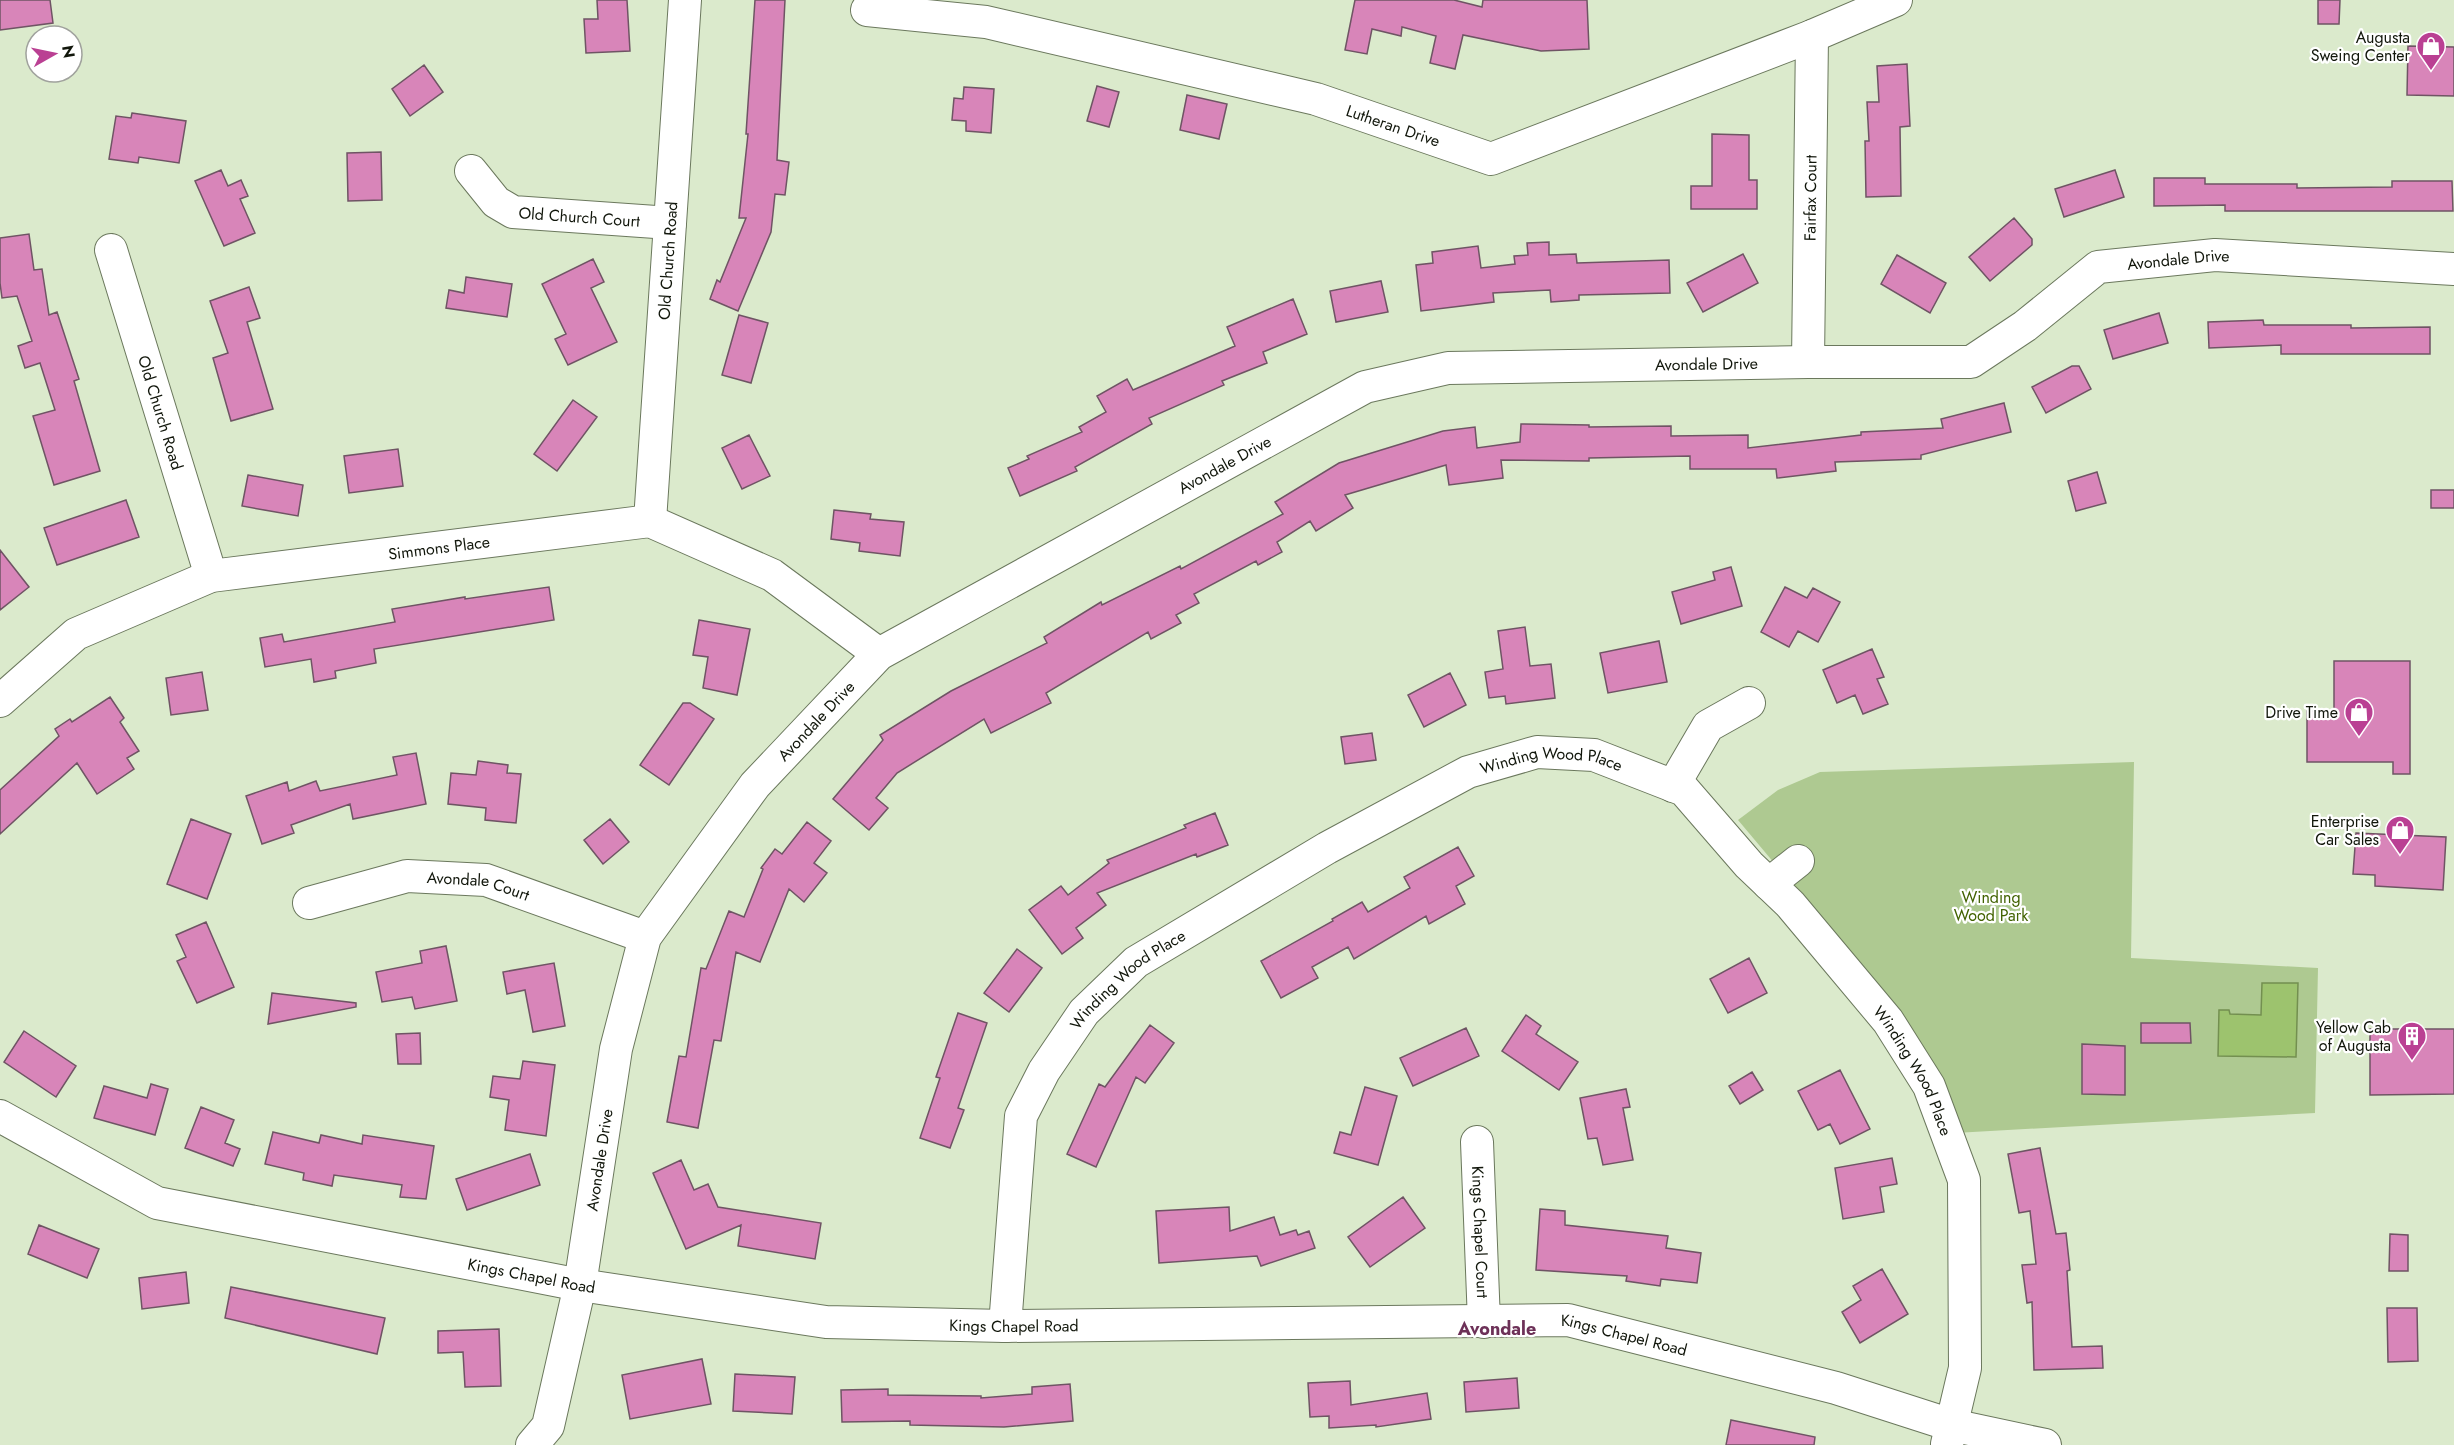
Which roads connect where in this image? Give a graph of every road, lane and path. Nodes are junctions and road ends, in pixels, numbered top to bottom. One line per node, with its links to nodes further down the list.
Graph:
1 (686, 0): 6 (street, Old Church Road)
2 (1896, 0): 4 (street, Lutheran Drive)
3 (867, 10): 4 (street, Lutheran Drive)
4 (1812, 36): 9 (street, Fairfax Court)
5 (471, 171): 6 (street, Old Church Court)
6 (670, 223): 10 (street, Old Church Road)
7 (111, 250): 11 (street, Old Church Road)
8 (2454, 269): 9 (street, Avondale Drive)
9 (1808, 362): 12 (street, Avondale Drive)
10 (650, 521): 11 (street, Simmons Place); 12 (street)
11 (211, 576): 13 (street, Simmons Place)
12 (879, 654): 19 (street, Avondale Drive)
13 (0, 701)
14 (1749, 703): 15 (street)
15 (1673, 786): 17 (street, Winding Wood Place); 24 (street, Winding Wood Place)
16 (1798, 861): 17 (street)
17 (1769, 884): 25 (street, Winding Wood Place)
18 (309, 903): 19 (street, Avondale Court)
19 (645, 938): 22 (street, Avondale Drive)
20 (0, 1116): 22 (street, Kings Chapel Road)
21 (1477, 1142): 23 (street, Kings Chapel Court)
22 (580, 1285): 24 (street, Kings Chapel Road); 26 (street, Avondale Drive)
23 (1484, 1322): 24 (street, Kings Chapel Road); 25 (street, Kings Chapel Road)
24 (1005, 1326)
25 (1949, 1435): 27 (street, Kings Chapel Road)
26 (532, 1445)
27 (2045, 1445)

